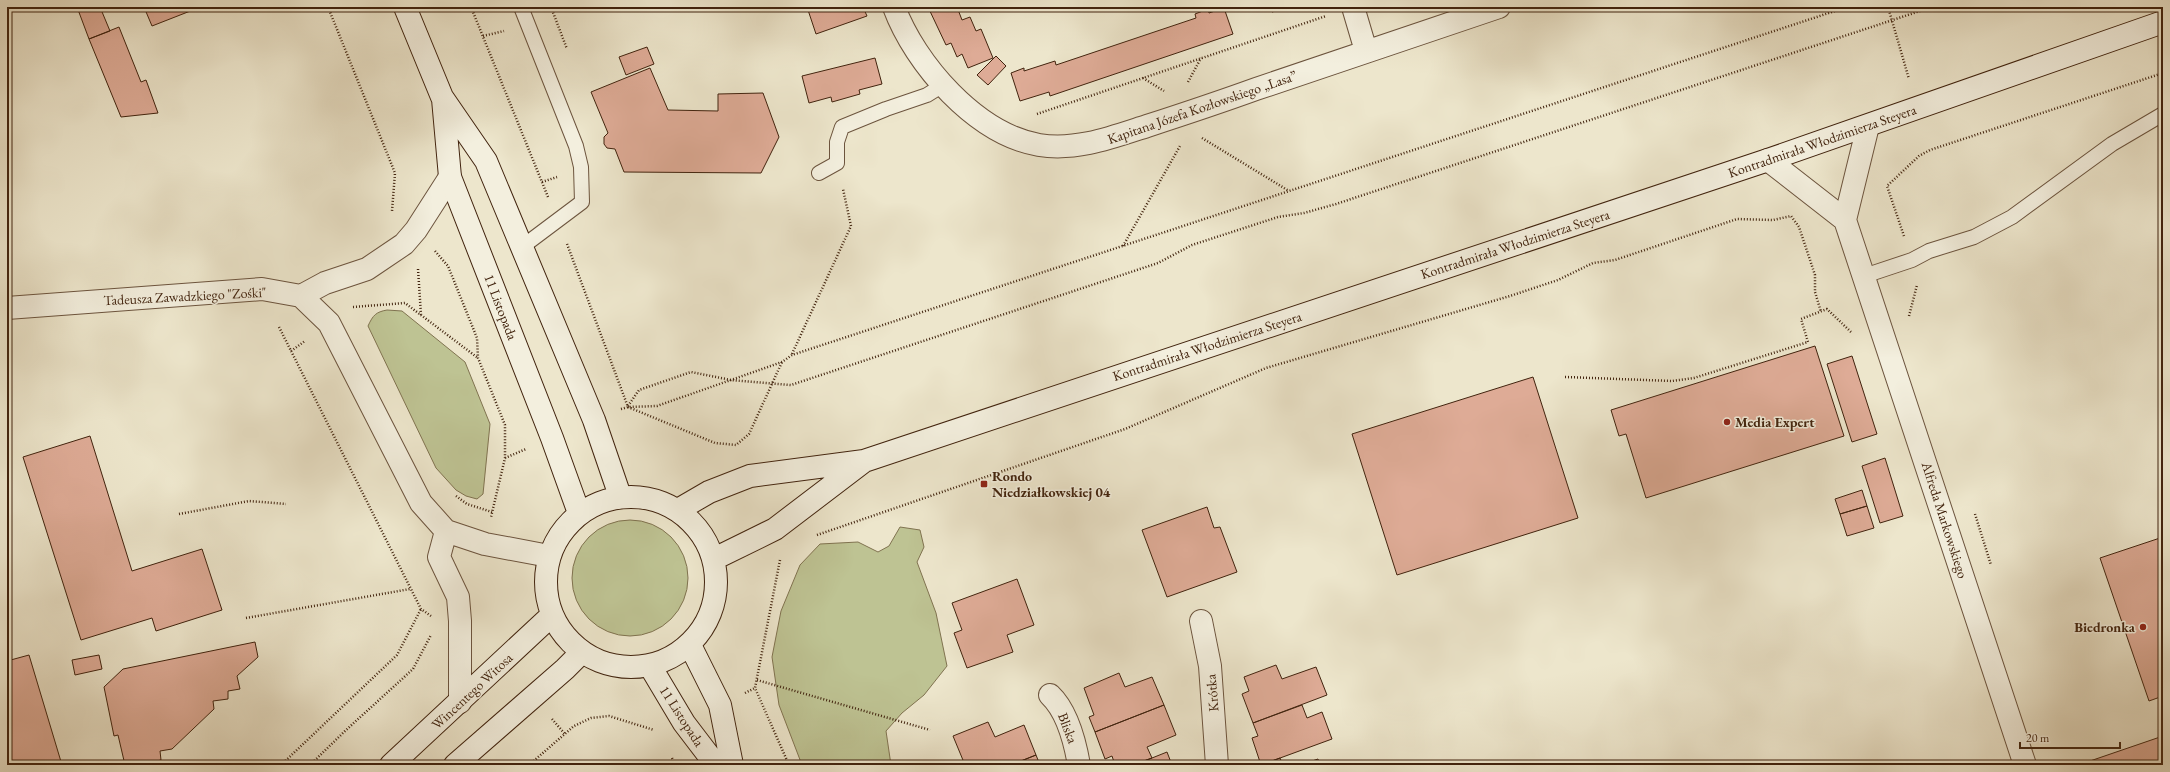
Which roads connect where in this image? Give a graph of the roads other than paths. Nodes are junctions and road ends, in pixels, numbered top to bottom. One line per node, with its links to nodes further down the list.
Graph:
1 (405, 7): 9 (street, 11 Listopada)
2 (521, 7): 16 (lane)
3 (894, 7): 8 (street, Kapitana Józefa Kozłowskiego „Lasa”)
4 (1353, 7): 7 (street)
5 (1499, 7): 7 (street, Kapitana Józefa Kozłowskiego „Lasa”)
6 (2163, 22): 11 (street, Kontradmirała Włodzimierza Steyera)
7 (1366, 51): 8 (street, Kapitana Józefa Kozłowskiego „Lasa”)
8 (943, 84): 13 (lane)
9 (442, 97): 14 (street, 11 Listopada); 16 (street, 11 Listopada)
10 (2163, 114): 17 (lane)
11 (1868, 126): 12 (street, Kontradmirała Włodzimierza Steyera); 15 (street)
12 (1768, 160): 15 (street); 20 (street, Kontradmirała Włodzimierza Steyera)
13 (819, 173)
14 (450, 177): 18 (street); 23 (street, 11 Listopada)
15 (1845, 220): 17 (street, Alfreda Markowskiego)
16 (522, 247): 21 (street, 11 Listopada)
17 (1864, 276): 40 (street, Alfreda Markowskiego)
18 (301, 296): 19 (street, Tadeusza Zawadzkiego "Zośki"); 24 (street)
19 (7, 308)
20 (864, 461): 22 (street, Kontradmirała Włodzimierza Steyera); 26 (street, Kontradmirała Włodzimierza Steyera)
21 (620, 496): 22 (street); 23 (street)
22 (678, 510): 26 (street)
23 (579, 513): 25 (street)
24 (446, 531): 25 (street); 33 (street)
25 (549, 556): 27 (street)
26 (714, 559): 29 (street)
27 (552, 615): 30 (street); 33 (street, Wincentego Witosa)
28 (1201, 621): 39 (street, Krótka)
29 (690, 645): 31 (street); 37 (street, 11 Listopada)
30 (582, 652): 31 (street); 35 (street)
31 (650, 666): 36 (street, 11 Listopada)
32 (1050, 695): 38 (street, Bliska)
33 (460, 702): 34 (street, Wincentego Witosa)
34 (391, 765)
35 (455, 765)
36 (716, 765)
37 (732, 765)
38 (1079, 765)
39 (1217, 765)
40 (2025, 765)

